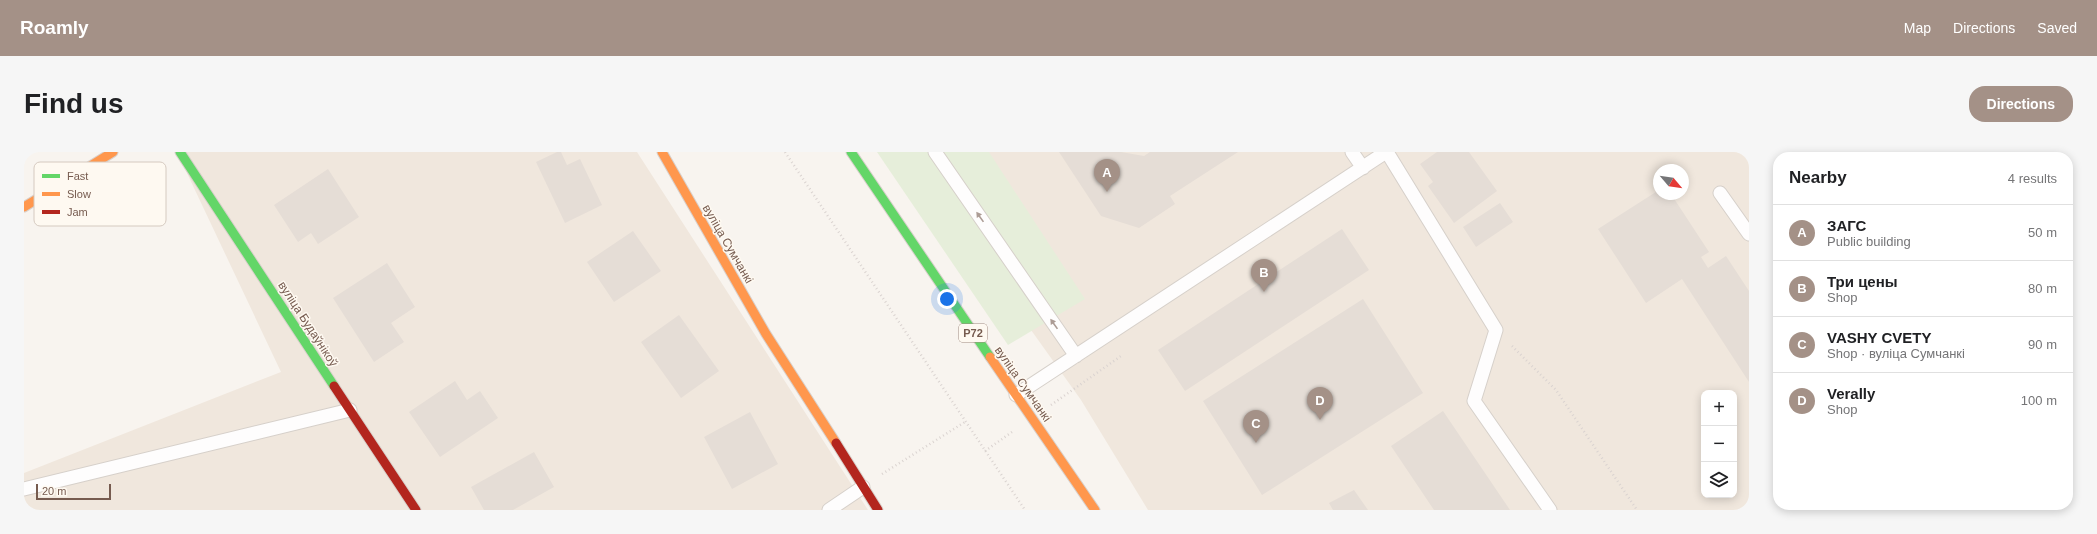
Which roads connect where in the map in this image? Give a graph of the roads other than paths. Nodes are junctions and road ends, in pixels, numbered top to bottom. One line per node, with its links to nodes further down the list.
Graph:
1 (113, 152): 8 (street)
2 (180, 152): 16 (street, вуліца Будаўнікоў)
3 (662, 152): 17 (street, вуліца Сумчанкі)
4 (851, 152): 15 (street, вуліца Сумчанкі / Р72)
5 (935, 152): 14 (lane, one-way to 5)
6 (1352, 152): 9 (lane)
7 (1387, 152): 9 (lane); 23 (lane)
8 (97, 162)
9 (1363, 168): 14 (lane)
10 (1720, 193): 13 (lane)
11 (34, 201): 12 (street)
12 (24, 207)
13 (1749, 234)
14 (1076, 356): 15 (lane)
15 (1016, 395): 22 (street, вуліца Сумчанкі / Р72)
16 (350, 410): 18 (lane); 19 (street, вуліца Будаўнікоў)
17 (864, 486): 20 (lane); 21 (street, вуліца Сумчанкі)
18 (24, 490)
19 (416, 510)
20 (829, 510)
21 (878, 510)
22 (1095, 510)
23 (1550, 510)

